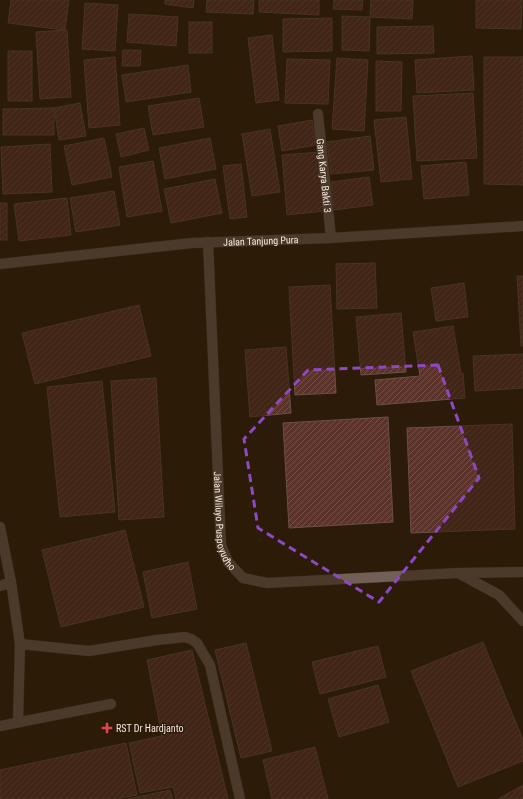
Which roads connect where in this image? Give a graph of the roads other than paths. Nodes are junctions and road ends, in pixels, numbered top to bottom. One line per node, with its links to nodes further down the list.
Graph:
1 (318, 114): 3 (street, Gang Karya Bakti 3)
2 (523, 226): 3 (street, Jalan Tanjung Pura)
3 (331, 238): 4 (street, Jalan Tanjung Pura)
4 (208, 242): 5 (street, Jalan Tanjung Pura); 8 (street, Jalan Wiluyo Puspoyudho)
5 (0, 264)
6 (0, 527): 9 (street)
7 (523, 572): 8 (street, Jalan Wiluyo Puspoyudho)
8 (458, 573): 11 (street)
9 (11, 582): 10 (street); 12 (street)
10 (0, 586)
11 (523, 621)
12 (20, 644): 14 (street); 16 (street)
13 (111, 704): 14 (street)
14 (18, 722): 15 (street)
15 (0, 726)
16 (240, 799)

